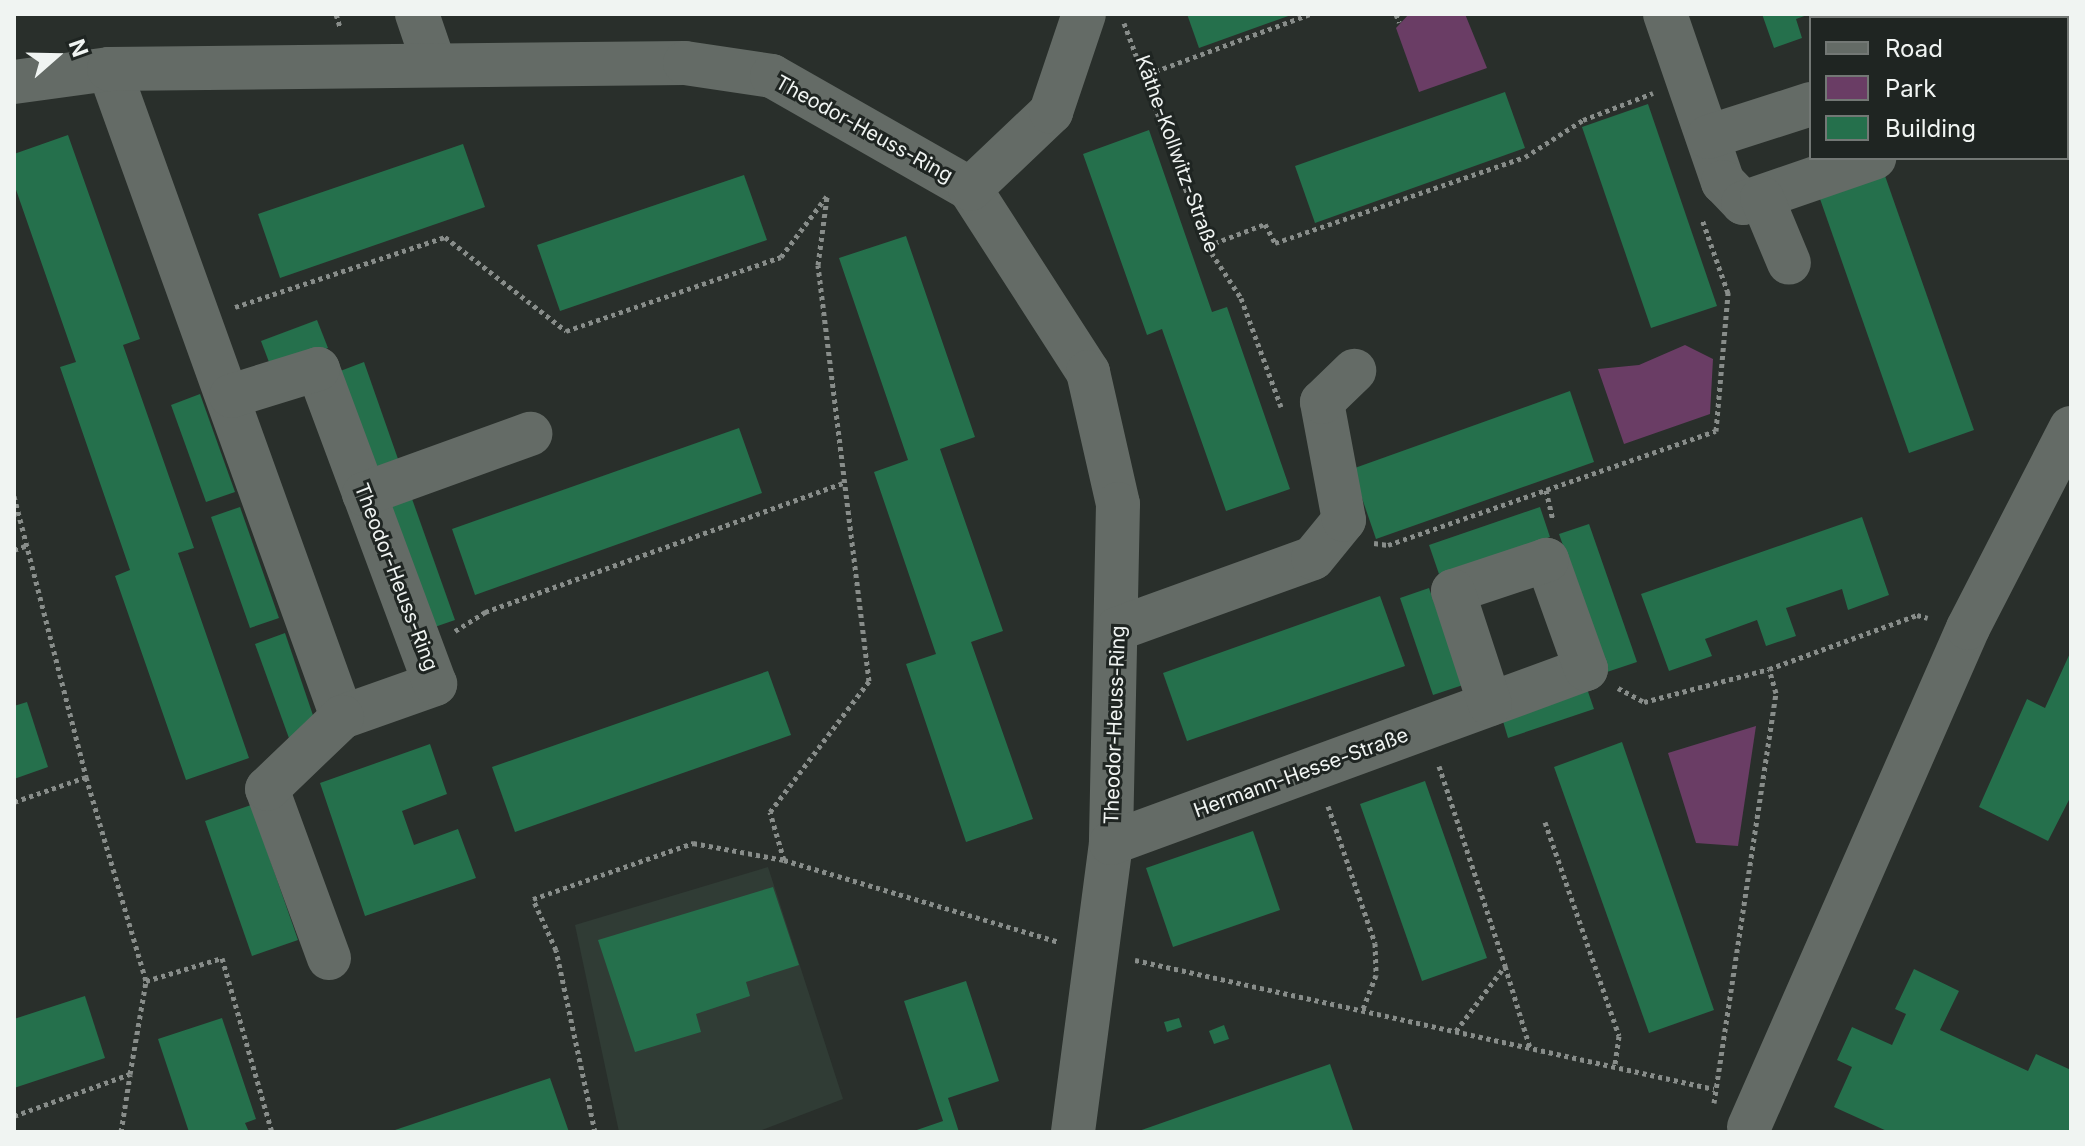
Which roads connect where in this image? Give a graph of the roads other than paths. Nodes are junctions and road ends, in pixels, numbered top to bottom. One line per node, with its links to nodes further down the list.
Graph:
1 (417, 14): 4 (street)
2 (1084, 14): 10 (street)
3 (1665, 14): 8 (street)
4 (433, 61): 5 (street, Theodor-Heuss-Ring); 10 (street, Theodor-Heuss-Ring)
5 (109, 69): 6 (street, Theodor-Heuss-Ring); 14 (street)
6 (14, 82)
7 (1809, 105): 8 (street)
8 (1708, 137): 11 (street)
9 (1868, 160): 11 (street)
10 (970, 189): 18 (street, Theodor-Heuss-Ring)
11 (1762, 198): 12 (street)
12 (1789, 263)
13 (1354, 371): 18 (street)
14 (231, 396): 17 (street, Theodor-Heuss-Ring); 20 (street)
15 (2071, 428): 23 (street)
16 (530, 434): 17 (street)
17 (364, 494): 20 (street, Theodor-Heuss-Ring)
18 (1117, 629): 21 (street, Theodor-Heuss-Ring)
19 (1490, 704): 19 (street, Hermann-Hesse-Straße); 21 (street, Hermann-Hesse-Straße)
20 (342, 717): 22 (street)
21 (1111, 843): 24 (street, Theodor-Heuss-Ring)
22 (329, 958)
23 (1749, 1127)
24 (1073, 1132)

